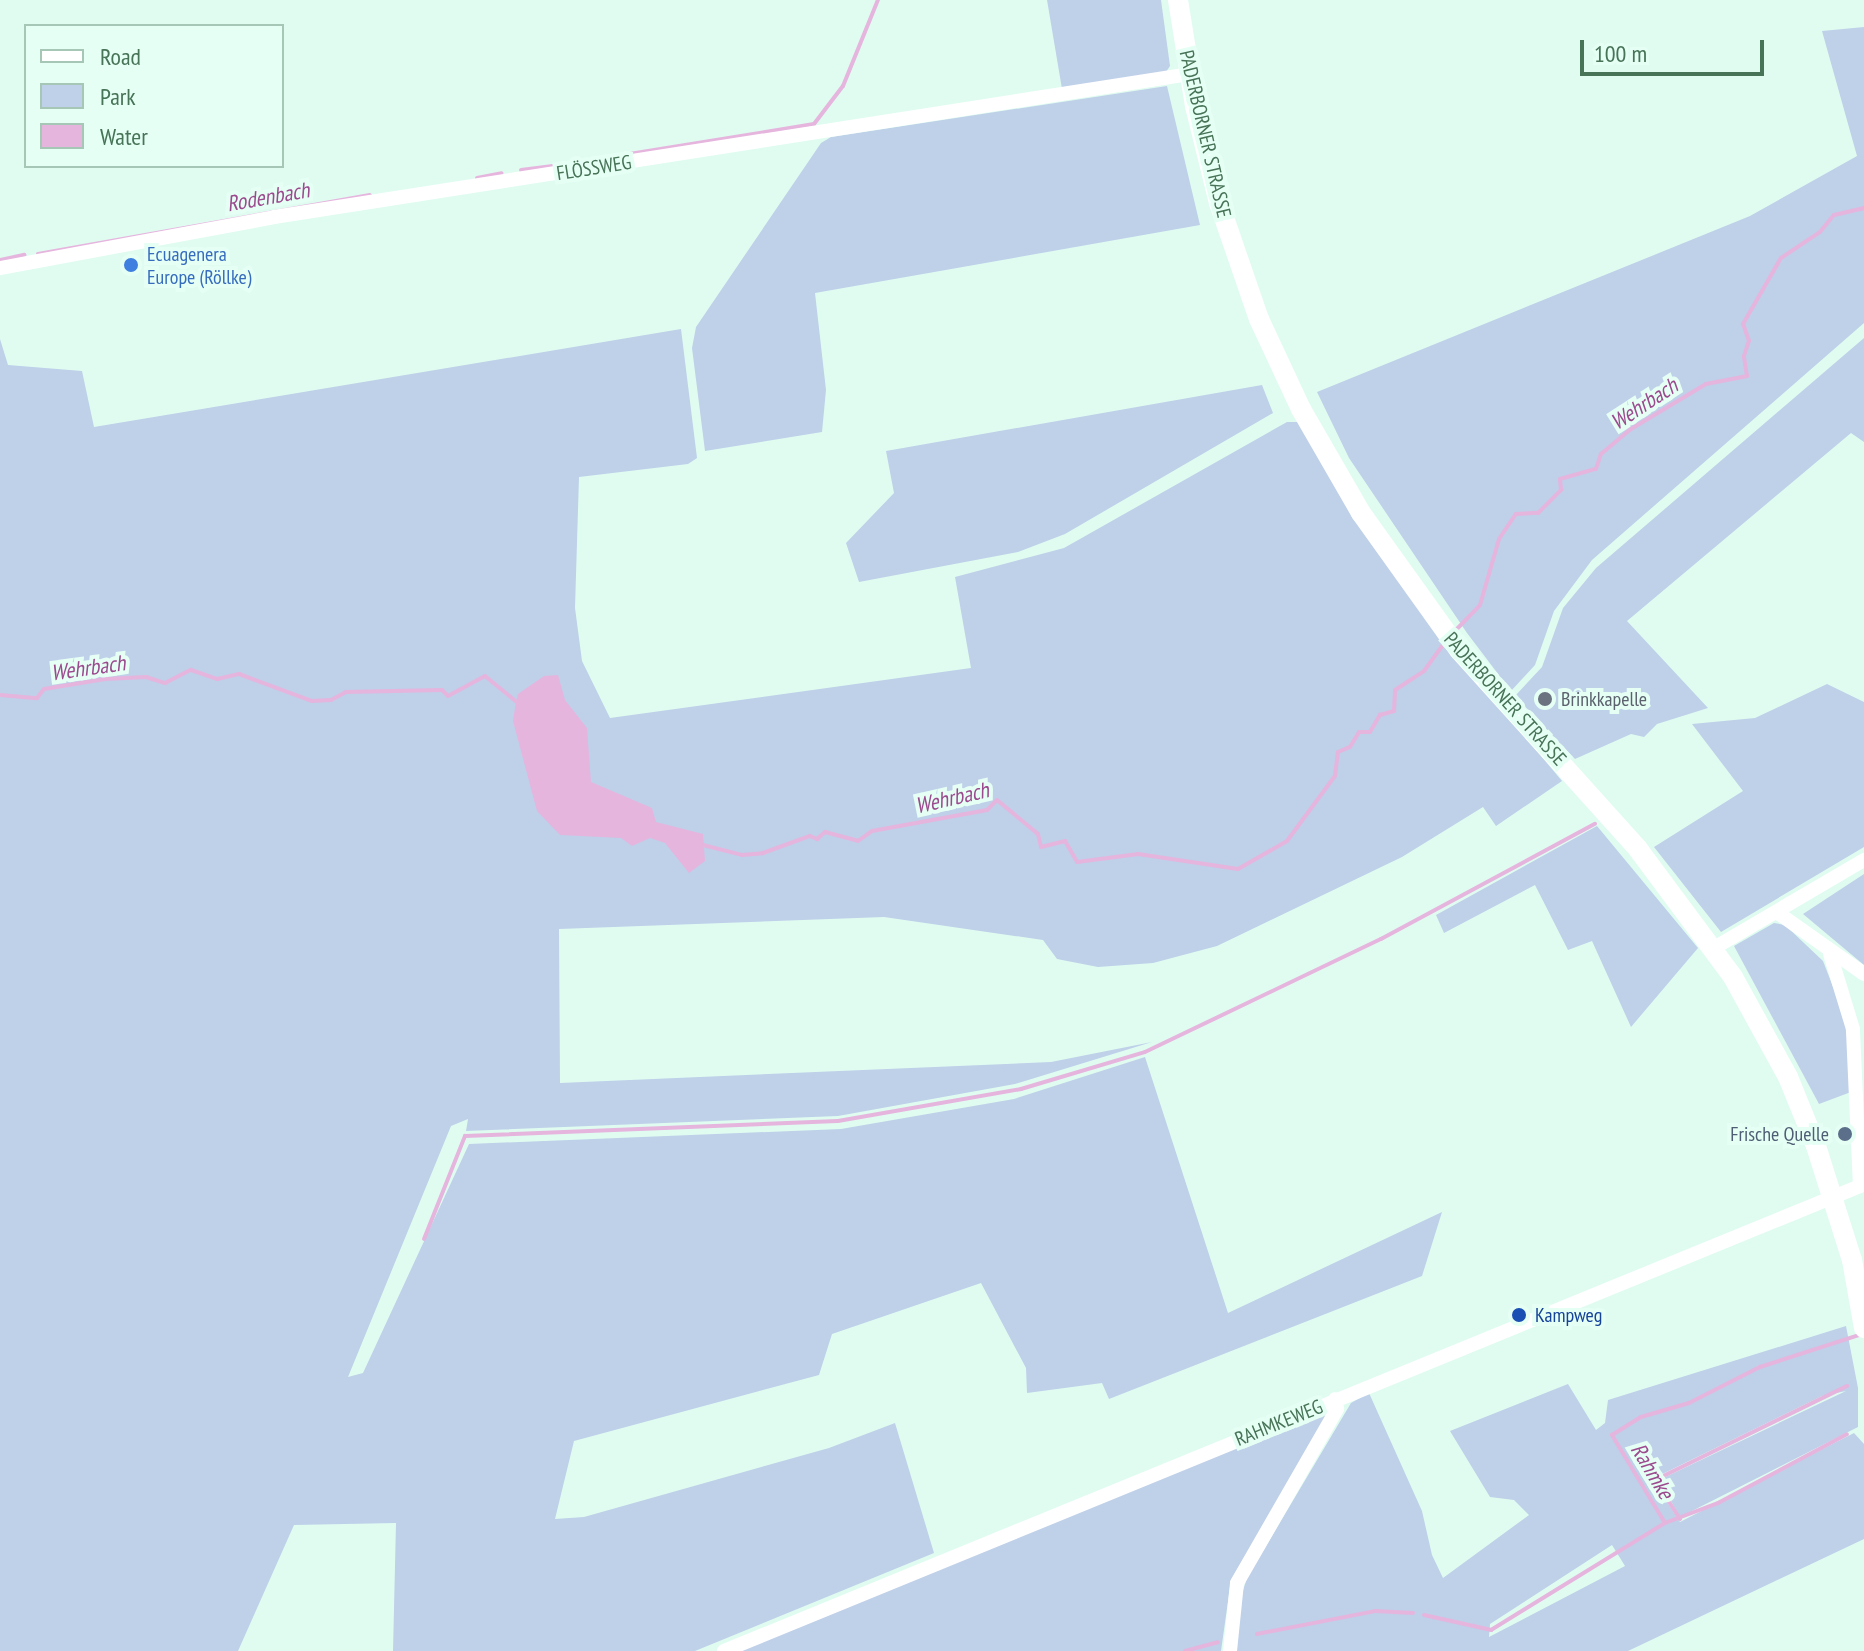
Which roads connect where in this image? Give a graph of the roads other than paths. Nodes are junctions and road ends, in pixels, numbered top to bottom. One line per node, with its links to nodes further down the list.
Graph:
1 (1178, 0): 2 (main road, PADERBORNER STRASSE)
2 (1189, 74): 3 (street, FLÖSSWEG); 6 (main road, PADERBORNER STRASSE)
3 (0, 268)
4 (1864, 860): 5 (street)
5 (1778, 913): 6 (street); 7 (street)
6 (1714, 948): 9 (main road, PADERBORNER STRASSE)
7 (1830, 954): 8 (street); 9 (street, RAHMKEWEG)
8 (1864, 974)
9 (1834, 1195): 10 (main road, PADERBORNER STRASSE); 11 (street, RAHMKEWEG)
10 (1864, 1325)
11 (1335, 1399): 12 (street, RAHMKEWEG); 13 (street)
12 (724, 1651)
13 (1230, 1651)

